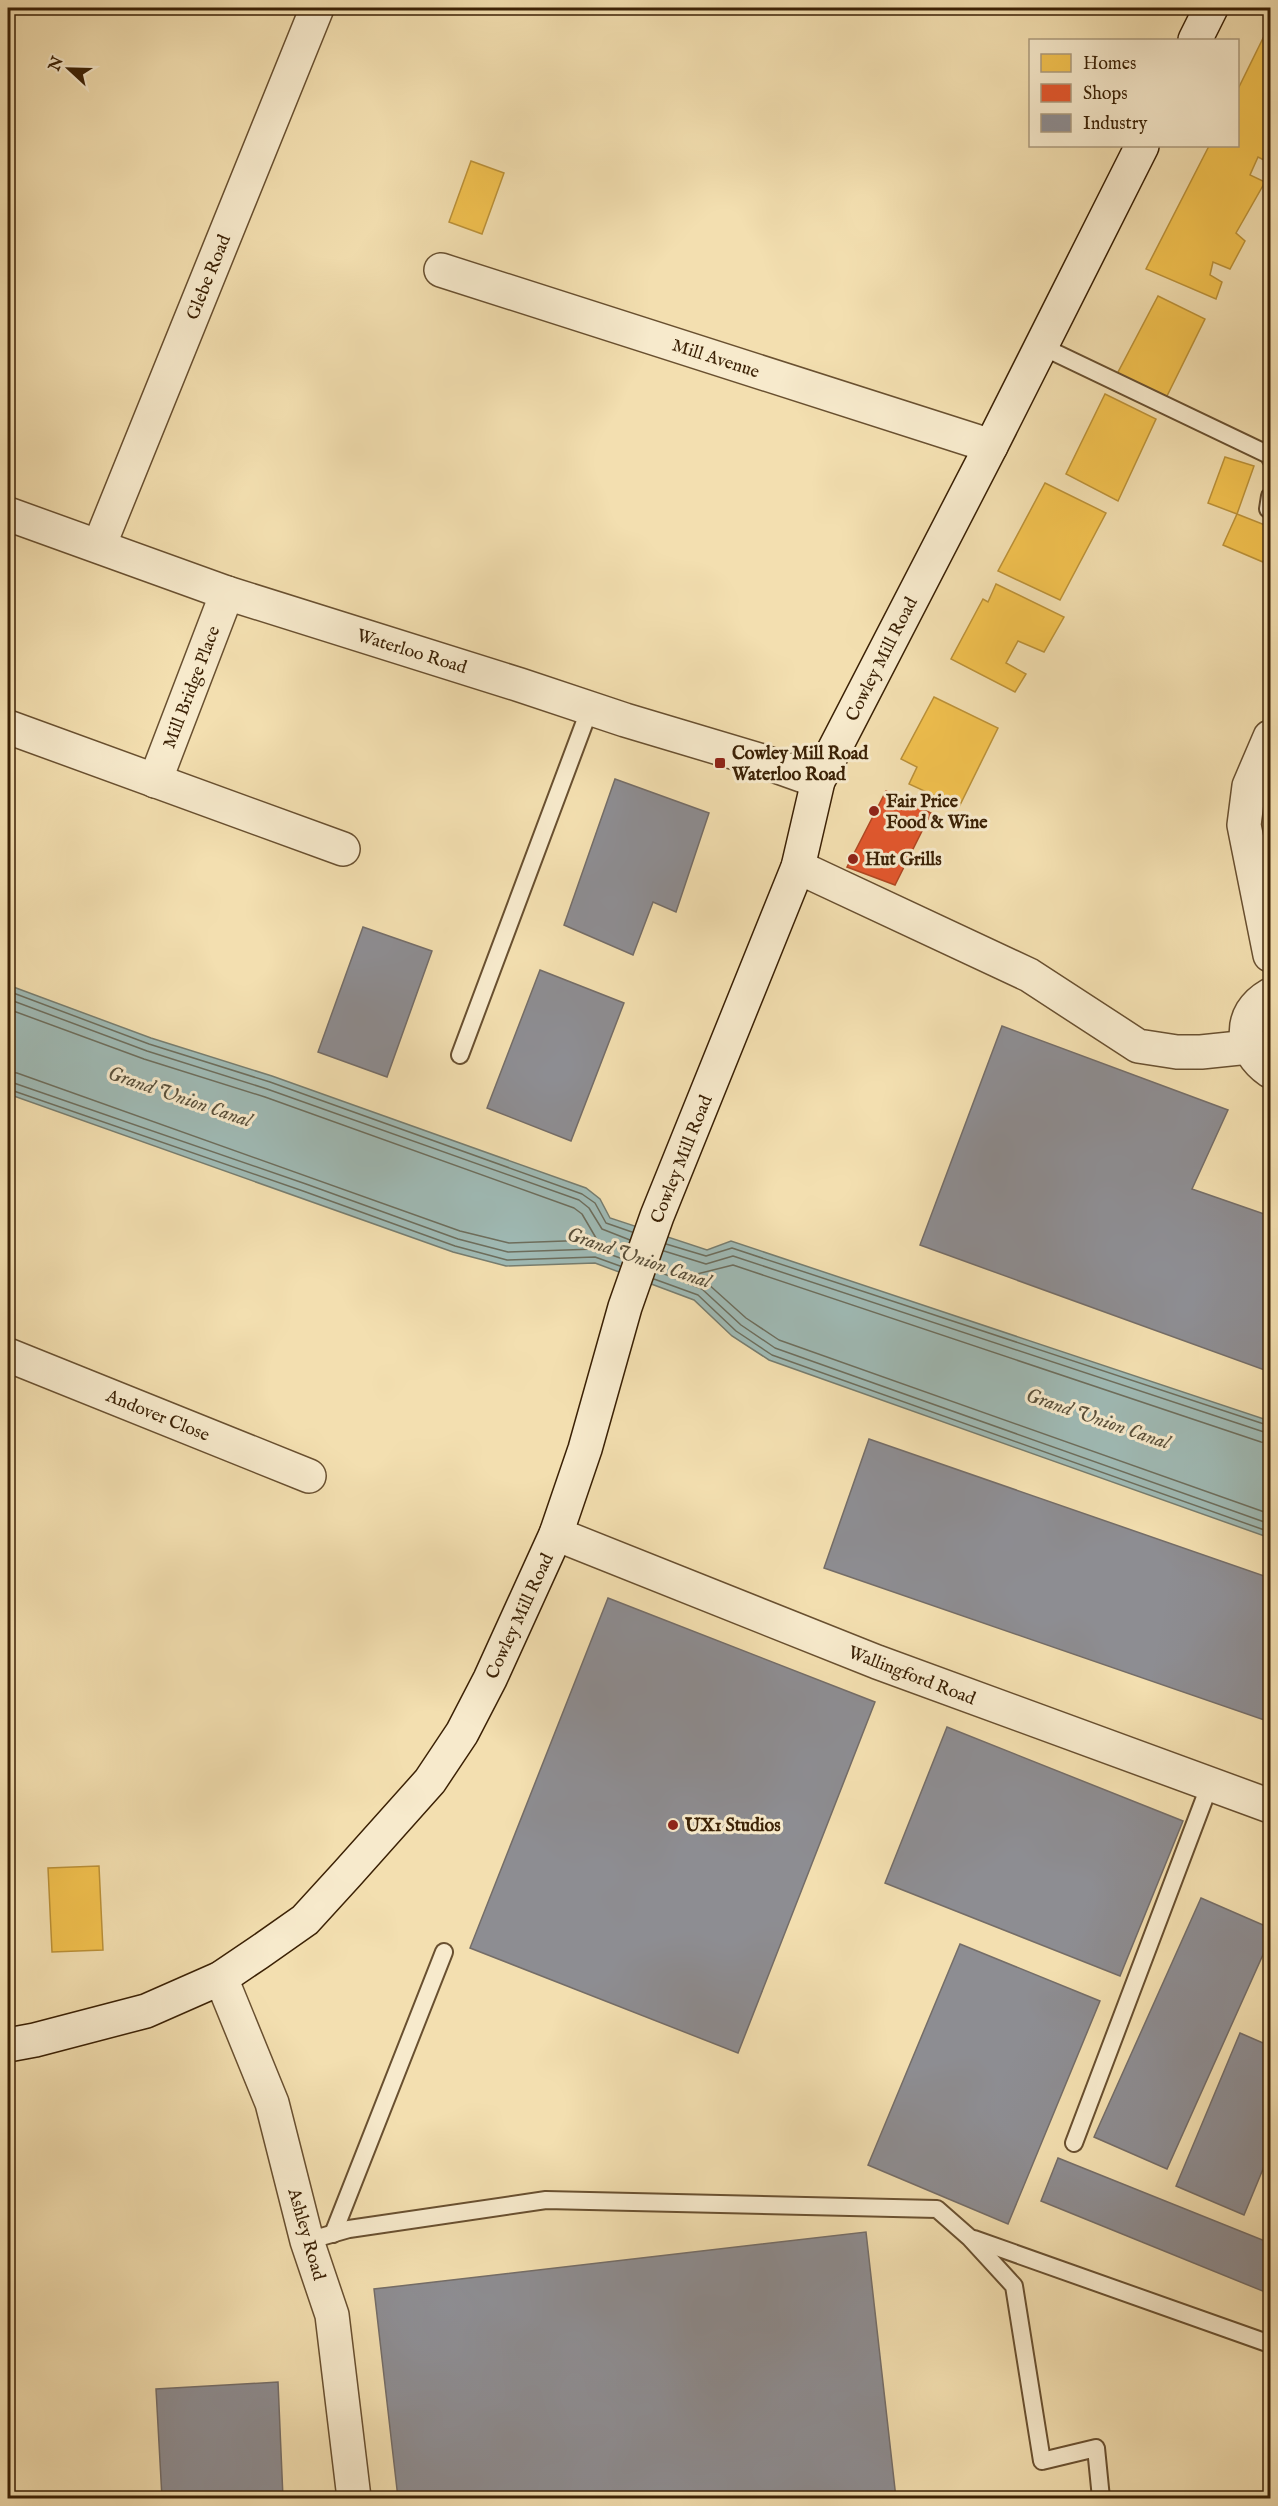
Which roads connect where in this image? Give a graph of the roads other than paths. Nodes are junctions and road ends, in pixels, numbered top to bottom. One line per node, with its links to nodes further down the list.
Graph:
1 (317, 8): 10 (street, Glebe Road)
2 (1211, 8): 3 (street)
3 (1196, 39)
4 (1141, 147): 6 (street, Cowley Mill Road)
5 (441, 270): 7 (street, Mill Avenue)
6 (1041, 346): 7 (street, Cowley Mill Road); 8 (lane)
7 (991, 446): 16 (street, Cowley Mill Road)
8 (1270, 459)
9 (8, 514): 10 (street, Waterloo Road)
10 (99, 546): 11 (street, Waterloo Road)
11 (227, 593): 12 (street, Waterloo Road); 15 (street, Mill Bridge Place)
12 (590, 708): 16 (street, Waterloo Road); 22 (lane)
13 (8, 727): 15 (street)
14 (1270, 737): 19 (street)
15 (155, 781): 17 (street)
16 (818, 781): 18 (street, Cowley Mill Road)
17 (343, 849)
18 (798, 867): 21 (street); 26 (street, Cowley Mill Road)
19 (1270, 955)
20 (1270, 995): 21 (street)
21 (1249, 1047): 23 (street)
22 (460, 1055)
23 (1270, 1071)
24 (8, 1355): 25 (street, Andover Close)
25 (309, 1476)
26 (556, 1534): 27 (street, Wallingford Road); 30 (street, Cowley Mill Road)
27 (1210, 1784): 28 (street, Wallingford Road); 32 (lane)
28 (1270, 1806)
29 (444, 1952): 33 (lane)
30 (221, 1978): 31 (street, Cowley Mill Road); 33 (street, Ashley Road)
31 (8, 2045)
32 (1074, 2143)
33 (320, 2237): 34 (lane); 36 (street, Ashley Road)
34 (970, 2238): 35 (lane); 37 (lane)
35 (1270, 2344)
36 (354, 2499)
37 (1101, 2499)

